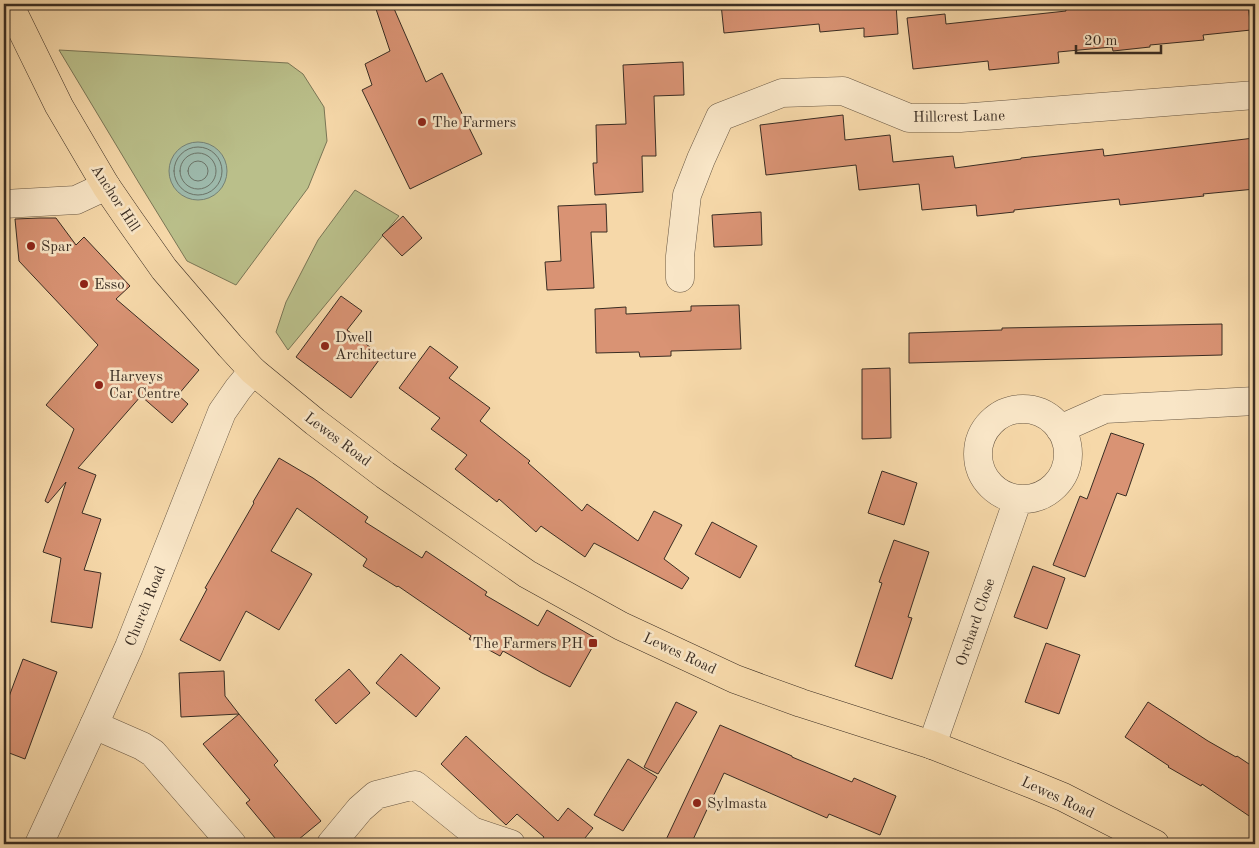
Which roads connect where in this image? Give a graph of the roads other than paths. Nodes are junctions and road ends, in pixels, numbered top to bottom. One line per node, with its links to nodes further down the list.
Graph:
1 (9, 4): 3 (highway, Anchor Hill)
2 (1255, 95): 5 (street, Hillcrest Lane)
3 (106, 186): 4 (street); 6 (highway, Anchor Hill)
4 (4, 204)
5 (680, 278)
6 (253, 371): 10 (street, Church Road); 11 (highway, Lewes Road)
7 (1255, 401): 8 (street)
8 (1060, 429): 9 (street); 9 (street)
9 (1018, 499): 11 (street, Orchard Close)
10 (94, 725): 12 (street, Church Road); 13 (street)
11 (932, 745): 16 (highway, Lewes Road)
12 (39, 844)
13 (232, 844)
14 (331, 844): 15 (street)
15 (511, 844)
16 (1155, 844)

